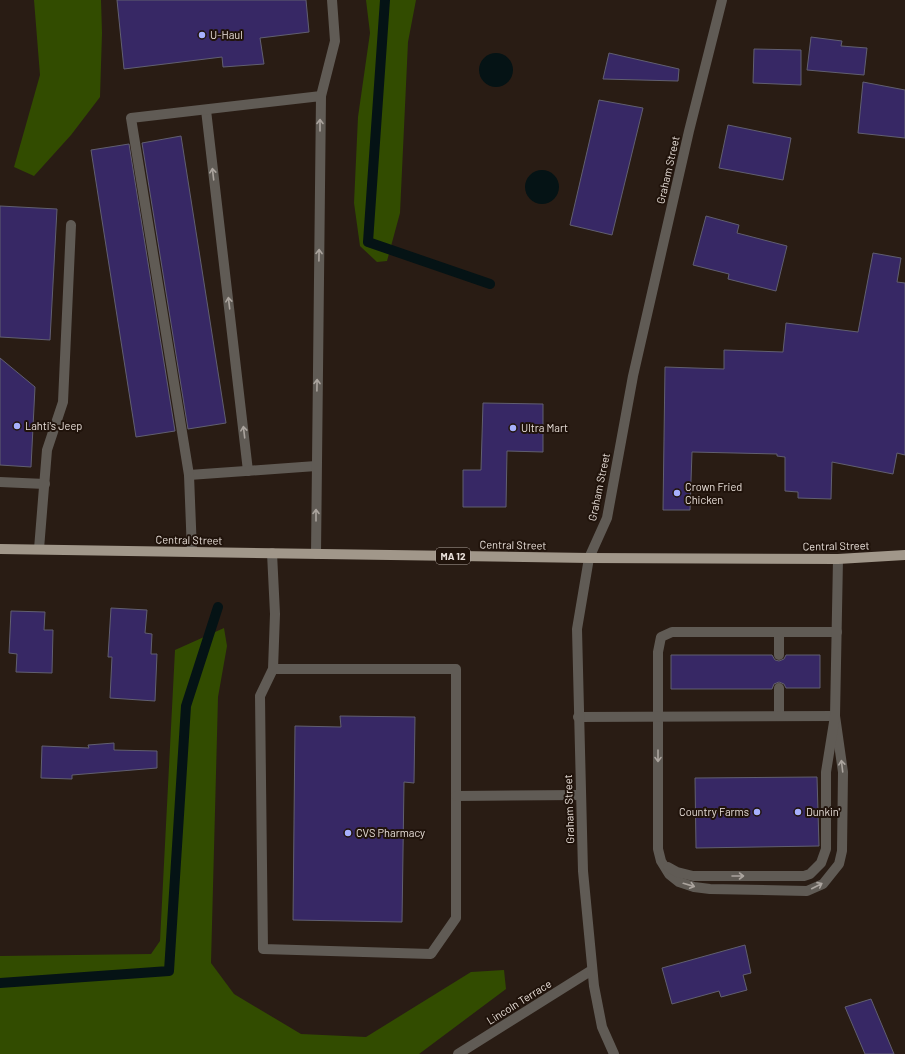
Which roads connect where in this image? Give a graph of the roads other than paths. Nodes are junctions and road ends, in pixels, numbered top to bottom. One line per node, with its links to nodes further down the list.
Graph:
1 (332, 0): 3 (street)
2 (722, 0): 17 (street, Graham Street)
3 (321, 96): 4 (street); 6 (street, one-way to 3)
4 (206, 110): 7 (street, one-way to 4); 8 (street)
5 (71, 226): 10 (street)
6 (316, 466): 7 (street); 15 (street, one-way to 6)
7 (248, 471): 8 (street)
8 (189, 475): 13 (street)
9 (0, 482): 10 (street)
10 (45, 484): 12 (street)
11 (0, 549): 12 (main road, Central Street / MA 12)
12 (39, 549): 13 (main road, Central Street / MA 12)
13 (192, 552): 14 (main road, Central Street / MA 12)
14 (272, 553): 15 (main road, Central Street / MA 12); 22 (street)
15 (316, 554): 17 (main road, Central Street / MA 12)
16 (905, 555): 18 (main road, Central Street / MA 12)
17 (589, 558): 18 (main road, Central Street / MA 12); 26 (street, Graham Street)
18 (838, 559): 20 (street)
19 (779, 632): 20 (street); 21 (street); 27 (street)
20 (837, 632): 25 (street)
21 (779, 655)
22 (273, 669): 29 (street); 29 (street)
23 (779, 688): 24 (street)
24 (779, 716): 25 (street); 27 (street)
25 (835, 716): 30 (street, one-way to 25); 30 (street, one-way to 25)
26 (578, 717): 27 (street); 28 (street, Graham Street)
27 (658, 717): 30 (street, one-way to 30)
28 (580, 795): 29 (street); 31 (street, Graham Street)
29 (456, 796)
30 (661, 861)
31 (592, 970): 32 (street, Lincoln Terrace); 33 (street, Graham Street)
32 (458, 1054)
33 (614, 1054)

